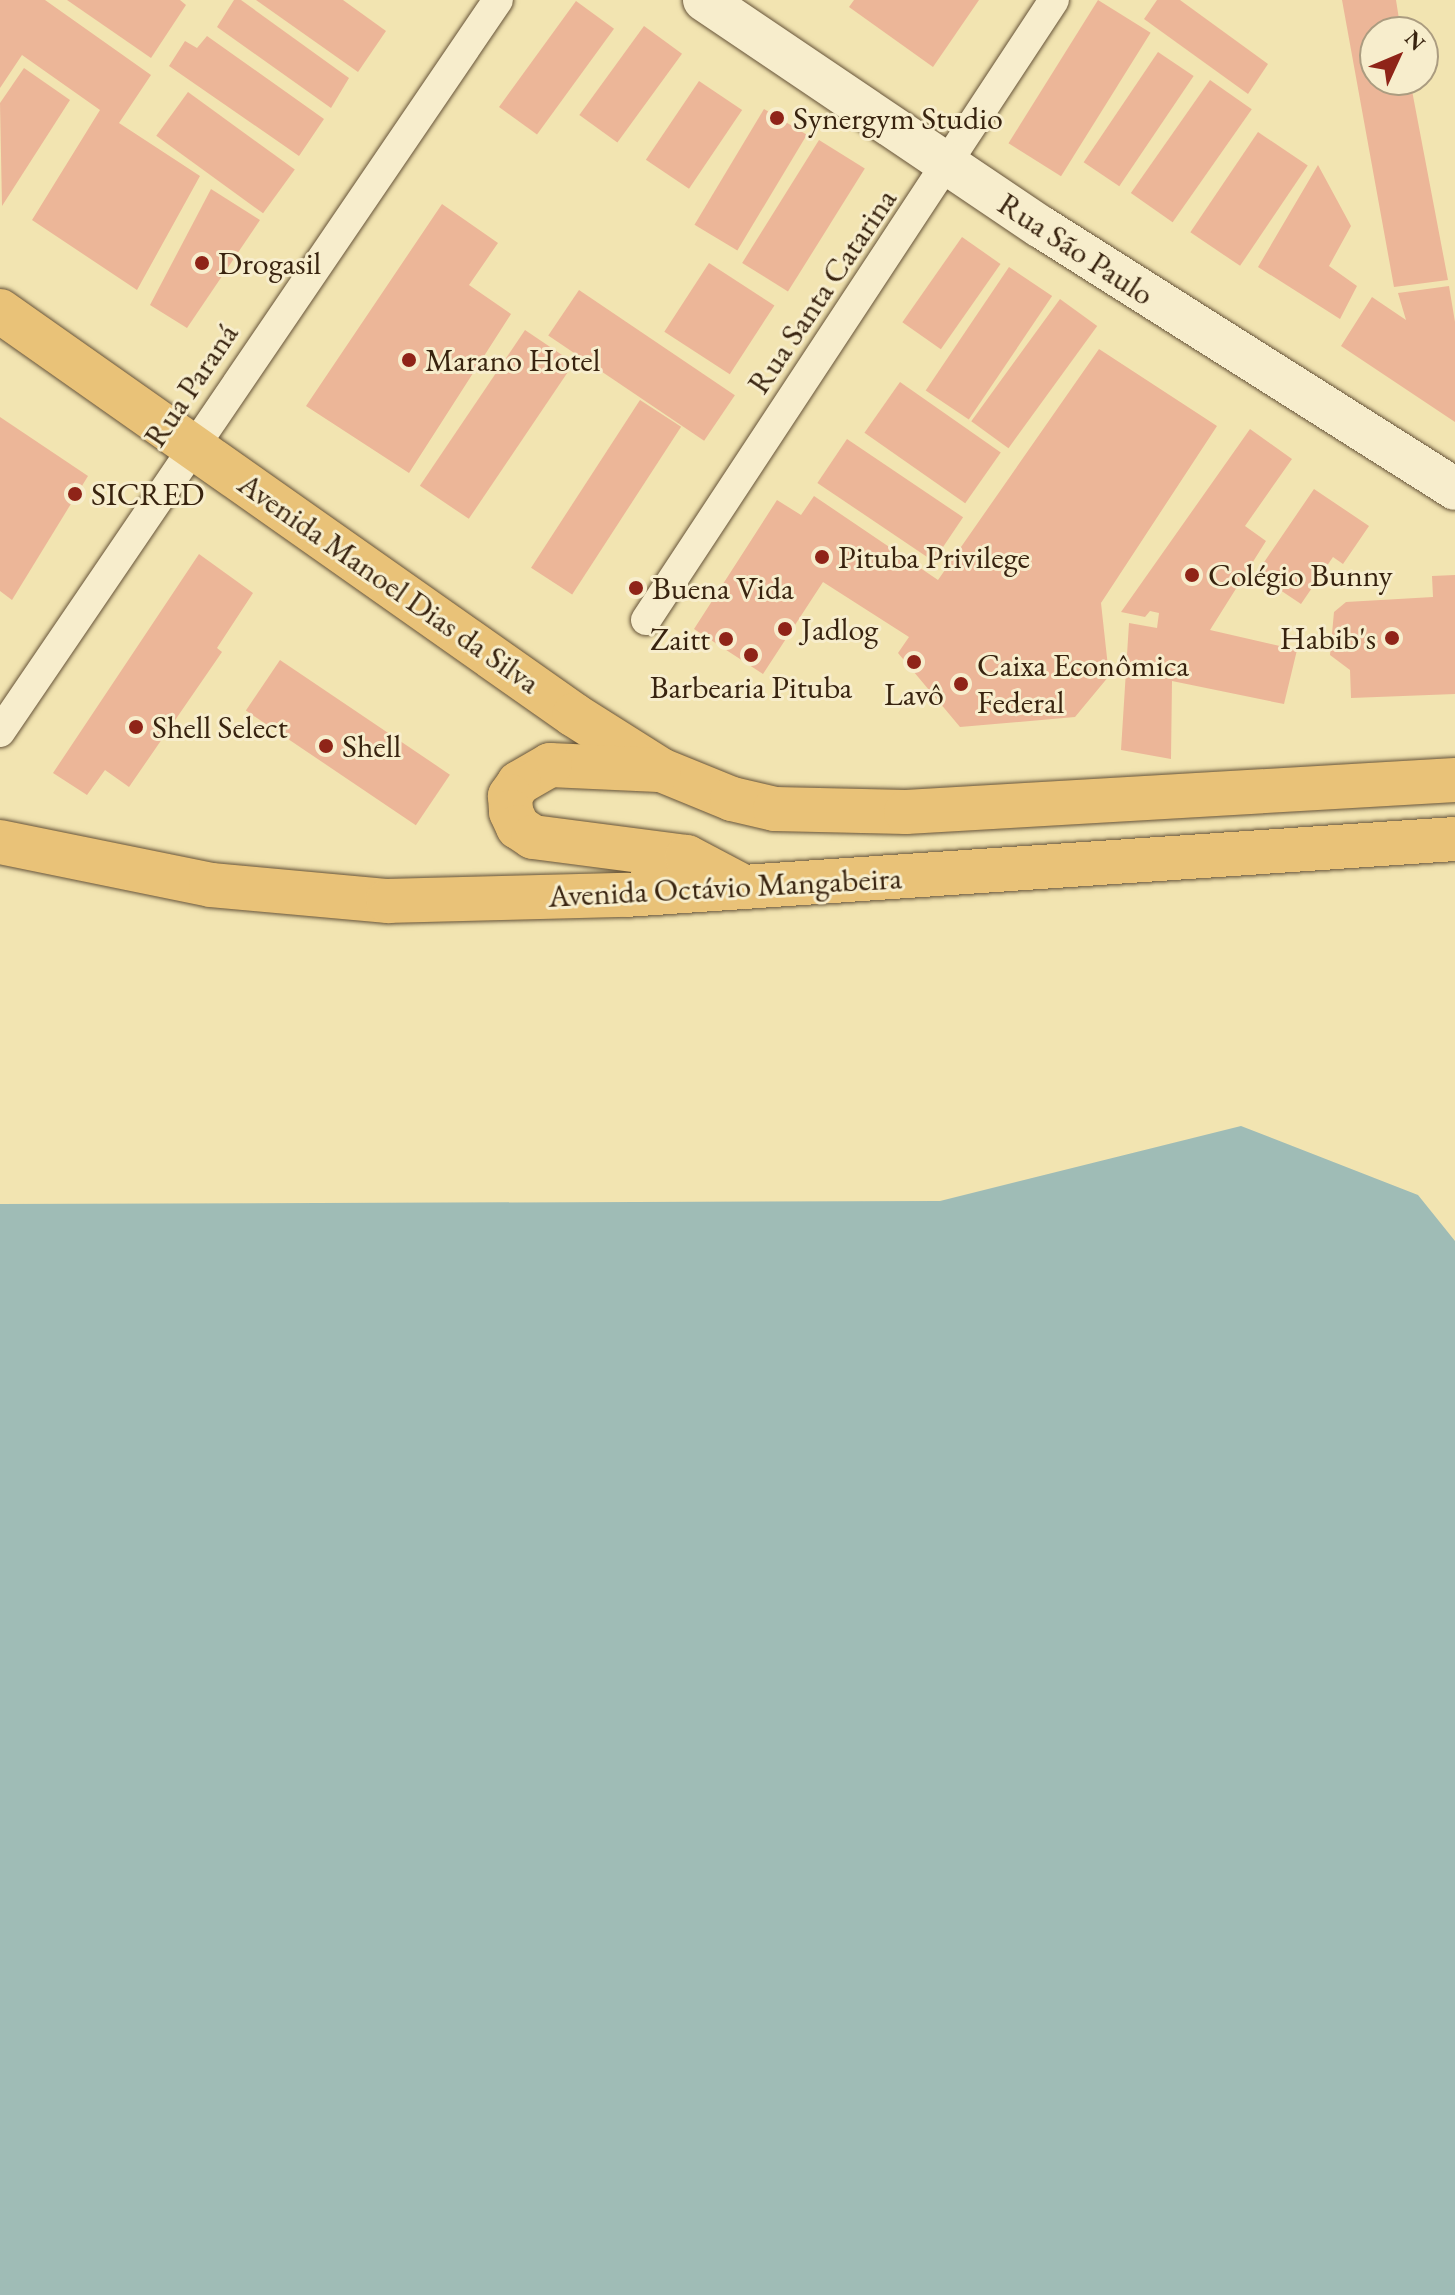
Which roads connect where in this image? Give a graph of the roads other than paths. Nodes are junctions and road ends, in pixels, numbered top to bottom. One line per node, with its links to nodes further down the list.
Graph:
1 (498, 0): 6 (street, Rua Paraná)
2 (704, 0): 4 (street, Rua São Paulo)
3 (1054, 0): 4 (street, Rua Santa Catarina)
4 (948, 166): 7 (street, Rua São Paulo); 8 (street, Rua Santa Catarina)
5 (0, 311): 6 (main road, Avenida Manoel Dias da Silva)
6 (194, 444): 9 (street, Rua Paraná); 10 (main road, Avenida Manoel Dias da Silva)
7 (1455, 489)
8 (646, 620)
9 (0, 732)
10 (661, 770): 11 (main road, Avenida Octávio Mangabeira); 14 (main road)
11 (1455, 780)
12 (1455, 839): 14 (main road, Avenida Octávio Mangabeira)
13 (0, 842): 14 (main road, Avenida Octávio Mangabeira)
14 (744, 887)

